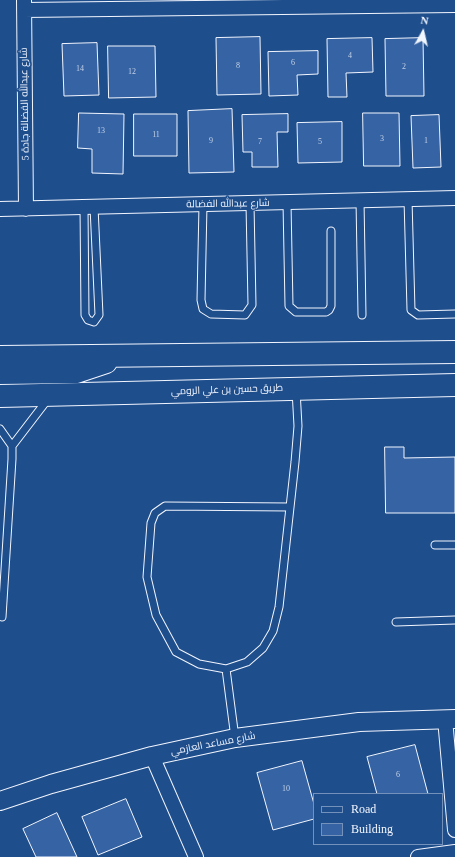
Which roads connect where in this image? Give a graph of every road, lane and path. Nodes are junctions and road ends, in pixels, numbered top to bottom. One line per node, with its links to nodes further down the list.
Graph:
1 (455, 4): 2 (street)
2 (24, 5): 11 (street, شارع عبدالله الفضالة جادة 5)
3 (455, 198): 4 (street, شارع عبدالله الفضالة)
4 (408, 199): 5 (street, شارع عبدالله الفضالة); 13 (lane)
5 (360, 200): 6 (street, شارع عبدالله الفضالة); 14 (lane)
6 (287, 203): 7 (street, شارع عبدالله الفضالة); 12 (lane)
7 (250, 204): 8 (street, شارع عبدالله الفضالة); 8 (lane)
8 (203, 205): 9 (street, شارع عبدالله الفضالة)
9 (89, 207): 9 (lane); 11 (street, شارع عبدالله الفضالة)
10 (0, 209): 11 (street, شارع عبدالله الفضالة)
11 (26, 209)
12 (331, 231)
13 (455, 314)
14 (362, 315)
15 (455, 352): 16 (highway)
16 (378, 353): 17 (highway); 20 (highway)
17 (126, 356): 18 (highway); 19 (highway)
18 (0, 357)
19 (0, 373)
20 (379, 386): 21 (highway, طريق حسين بن علي الرومي); 22 (highway, طريق حسين بن علي الرومي)
21 (296, 388): 23 (highway, طريق حسين بن علي الرومي); 27 (lane)
22 (449, 388)
23 (51, 395): 24 (highway, طريق حسين بن علي الرومي); 26 (lane)
24 (0, 396)
25 (0, 429): 26 (lane)
26 (12, 446): 30 (lane)
27 (290, 507): 33 (lane); 33 (lane)
28 (435, 545): 29 (lane)
29 (455, 545)
30 (2, 617)
31 (455, 620): 32 (lane)
32 (396, 622)
33 (226, 669): 35 (lane)
34 (450, 719): 35 (street, شارع مساعد العازمي); 38 (street)
35 (236, 738): 36 (street, شارع مساعد العازمي)
36 (152, 756): 37 (street, شارع مساعد العازمي); 40 (street)
37 (0, 801)
38 (455, 830)
39 (455, 852): 41 (street)
40 (196, 857)
41 (418, 857)

